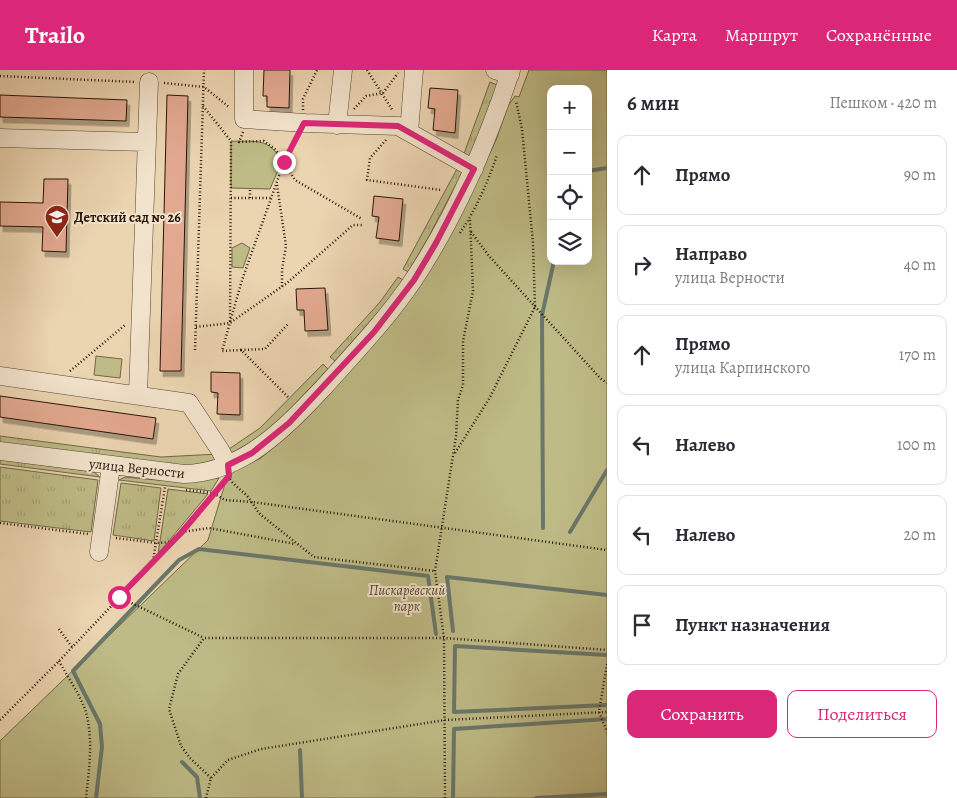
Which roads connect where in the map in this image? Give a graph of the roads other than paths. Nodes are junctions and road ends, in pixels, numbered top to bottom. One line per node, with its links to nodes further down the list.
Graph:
1 (244, 70): 6 (street)
2 (343, 70): 6 (street)
3 (414, 70): 7 (street)
4 (505, 72): 10 (street, улица Верности)
5 (149, 82): 9 (street)
6 (338, 124): 7 (street)
7 (404, 129): 10 (street)
8 (0, 138): 9 (street)
9 (146, 142): 12 (street)
10 (474, 169): 14 (street, улица Верности)
11 (0, 376): 12 (street)
12 (138, 395): 14 (street)
13 (0, 451): 15 (street, улица Верности)
14 (228, 465): 15 (street, улица Верности)
15 (111, 466): 16 (street)
16 (99, 552)

